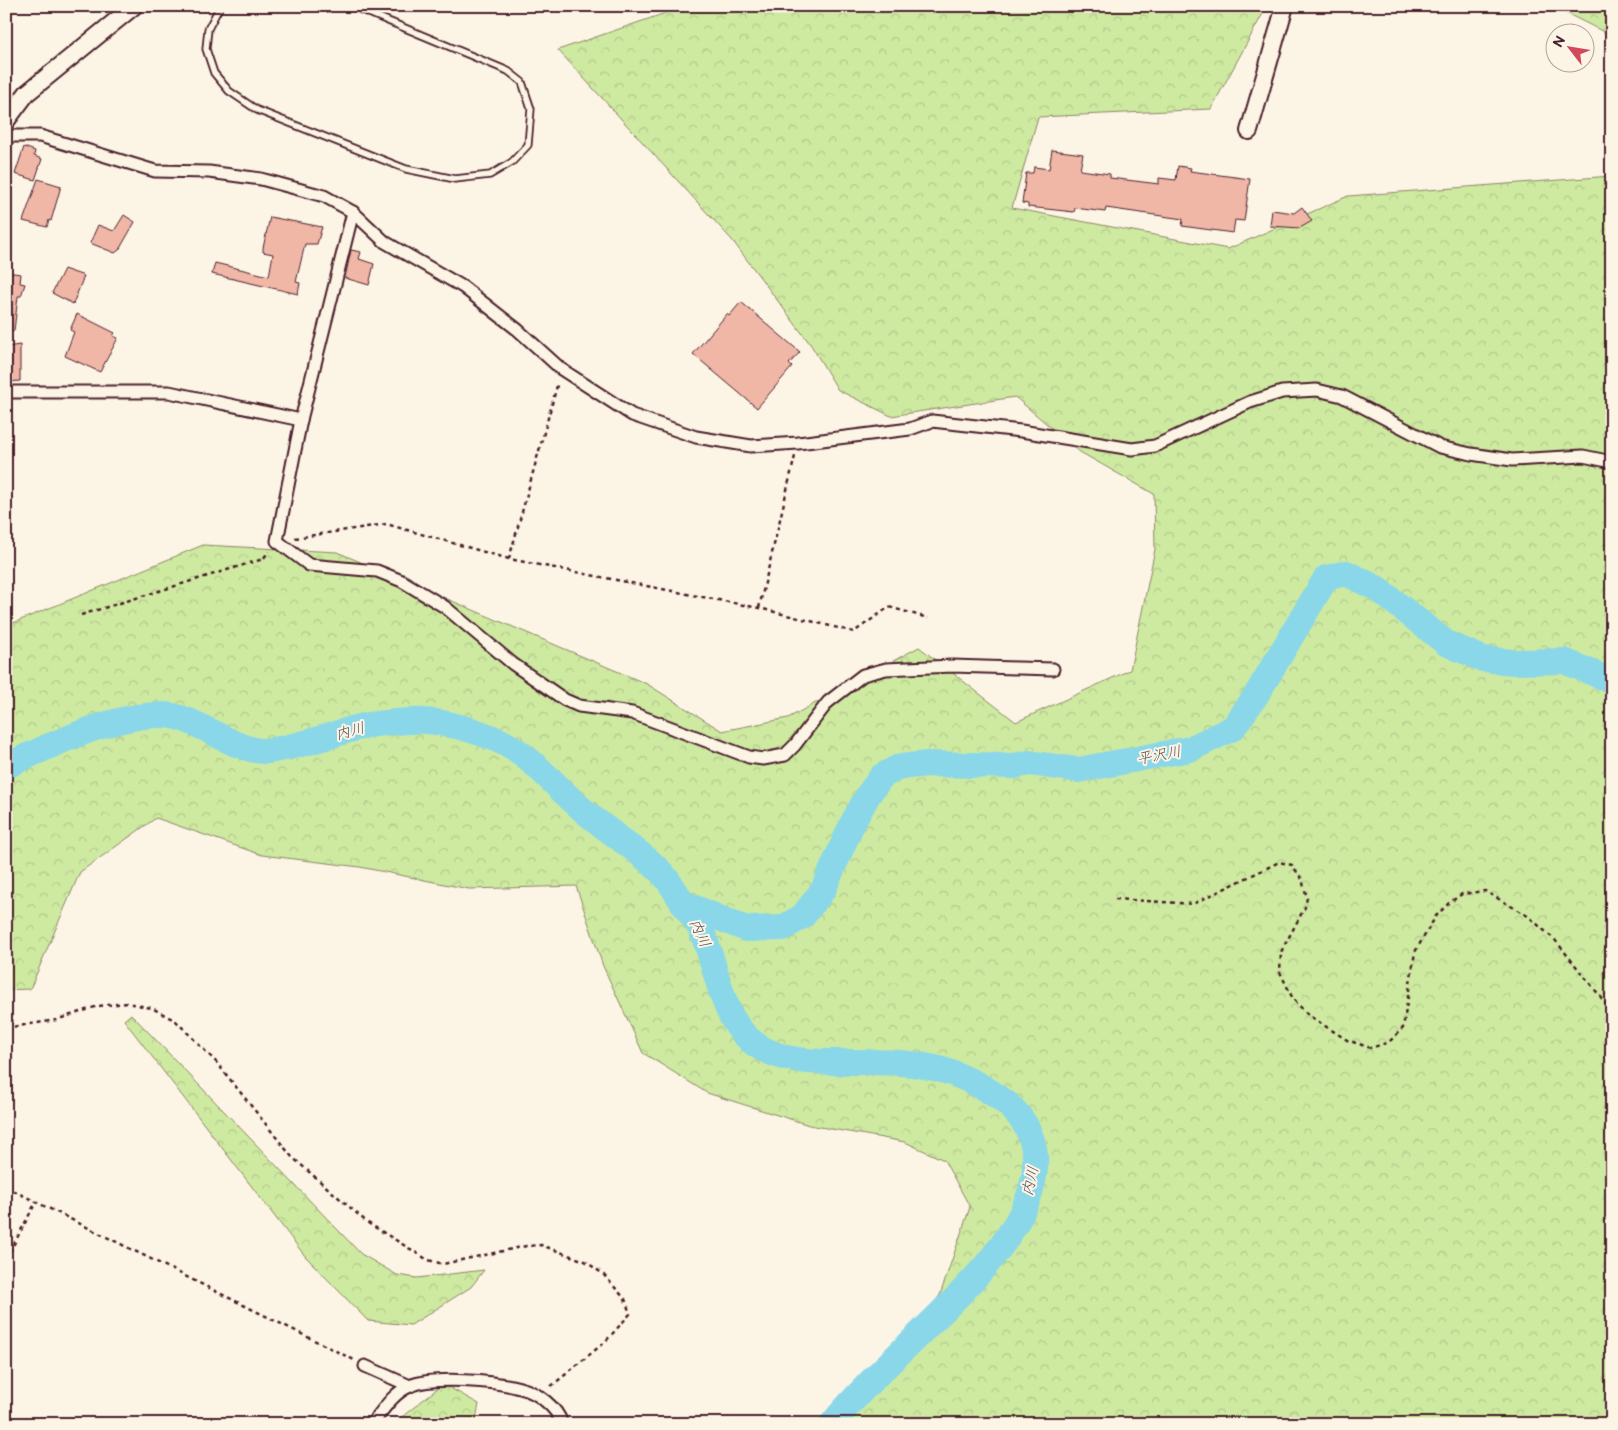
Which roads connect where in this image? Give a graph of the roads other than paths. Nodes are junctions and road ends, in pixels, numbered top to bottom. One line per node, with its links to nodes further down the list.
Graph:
1 (134, 6): 5 (street)
2 (220, 6): 3 (lane)
3 (352, 6)
4 (1285, 6): 6 (street)
5 (6, 121)
6 (1249, 131)
7 (6, 136): 8 (street)
8 (352, 212): 10 (street); 11 (street)
9 (6, 392): 10 (street)
10 (301, 420): 12 (street)
11 (1612, 462)
12 (1053, 669)
13 (365, 1366): 14 (street)
14 (410, 1386): 15 (street); 16 (street)
15 (372, 1424)
16 (562, 1424)

